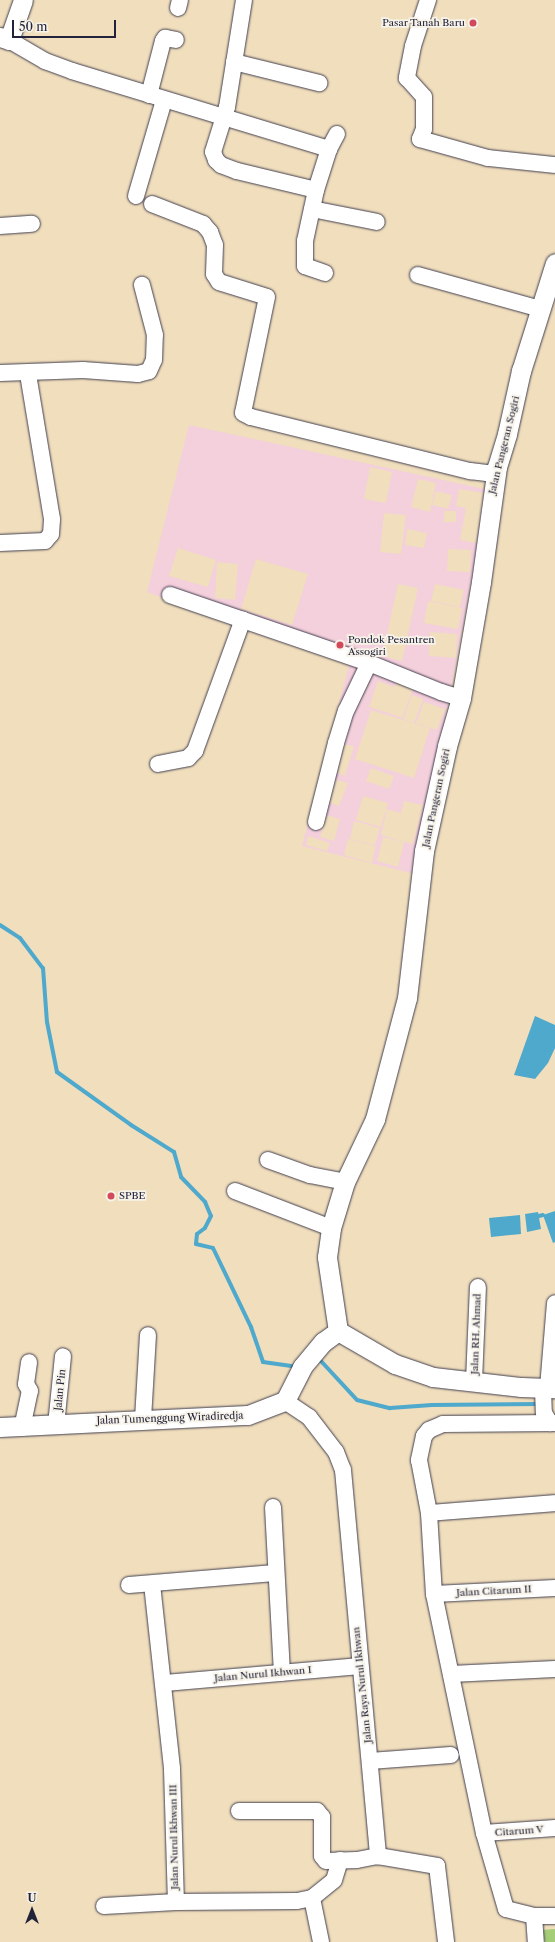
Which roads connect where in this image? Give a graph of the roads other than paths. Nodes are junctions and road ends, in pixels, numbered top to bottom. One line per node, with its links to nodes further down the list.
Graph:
1 (23, 0): 4 (street)
2 (244, 0): 6 (street)
3 (428, 0): 12 (street)
4 (5, 38): 8 (street)
5 (176, 40): 8 (street)
6 (234, 62): 7 (street); 9 (street)
7 (319, 83)
8 (157, 98): 9 (street); 14 (street)
9 (222, 117): 11 (street); 13 (street)
10 (337, 134): 11 (street)
11 (329, 149): 13 (street)
12 (555, 165)
13 (316, 190): 16 (street)
14 (136, 196)
15 (152, 204): 27 (street)
16 (312, 209): 17 (street); 21 (street)
17 (377, 222)
18 (32, 224): 19 (street)
19 (0, 226)
20 (555, 263): 24 (street, Jalan Pangeran Sogiri)
21 (325, 273)
22 (418, 275): 24 (street)
23 (142, 285): 26 (street)
24 (541, 309): 27 (street, Jalan Pangeran Sogiri)
25 (0, 373): 26 (street)
26 (28, 374): 28 (street)
27 (495, 474): 32 (street, Jalan Pangeran Sogiri)
28 (0, 543)
29 (170, 594): 30 (street)
30 (243, 619): 31 (street); 33 (street)
31 (369, 663): 32 (street); 34 (street)
32 (461, 698): 36 (street, Jalan Pangeran Sogiri)
33 (158, 764)
34 (316, 822)
35 (268, 1160): 36 (street)
36 (345, 1182): 38 (street, Jalan Pangeran Sogiri)
37 (235, 1191): 38 (street)
38 (331, 1228): 41 (street, Jalan Pangeran Sogiri)
39 (478, 1287): 45 (street, Jalan RH. Ahmad)
40 (555, 1303): 47 (street)
41 (338, 1331): 45 (street); 46 (street)
42 (148, 1334): 48 (street)
43 (63, 1356): 49 (street, Jalan Pin)
44 (29, 1362): 51 (street)
45 (474, 1381): 47 (street)
46 (291, 1387): 48 (street, Jalan Tumenggung Wiradiredja); 60 (street, Jalan Raya Nurul Ikhwan)
47 (548, 1404): 54 (street)
48 (143, 1419): 49 (street, Jalan Tumenggung Wiradiredja)
49 (56, 1425): 51 (street, Jalan Tumenggung Wiradiredja)
50 (0, 1427): 51 (street, Jalan Tumenggung Wiradiredja)
51 (22, 1428)
52 (555, 1503): 54 (street)
53 (273, 1507): 55 (street)
54 (429, 1512): 59 (street)
55 (275, 1573): 56 (street); 62 (street)
56 (152, 1584): 57 (street); 64 (street, Jalan Nurul Ikhwan III)
57 (129, 1585)
58 (555, 1588): 59 (street, Jalan Citarum II)
59 (434, 1594): 63 (street)
60 (360, 1666): 62 (street, Jalan Nurul Ikhwan I); 66 (street, Jalan Raya Nurul Ikhwan)
61 (555, 1669): 63 (street)
62 (282, 1672): 64 (street, Jalan Nurul Ikhwan I)
63 (451, 1674): 69 (street)
64 (165, 1683): 73 (street, Jalan Nurul Ikhwan III)
65 (451, 1755): 66 (street)
66 (370, 1761): 70 (street, Jalan Raya Nurul Ikhwan)
67 (239, 1811): 71 (street)
68 (555, 1828): 69 (street, Citarum V)
69 (484, 1833): 75 (street)
70 (378, 1856): 71 (street); 78 (street)
71 (340, 1860): 72 (street)
72 (312, 1898): 73 (street, Jalan Nurul Ikhwan III); 77 (street)
73 (176, 1902): 74 (street)
74 (104, 1906)
75 (534, 1916): 76 (street); 79 (street)
76 (555, 1916)
77 (321, 1942)
78 (446, 1942)
79 (536, 1942)

